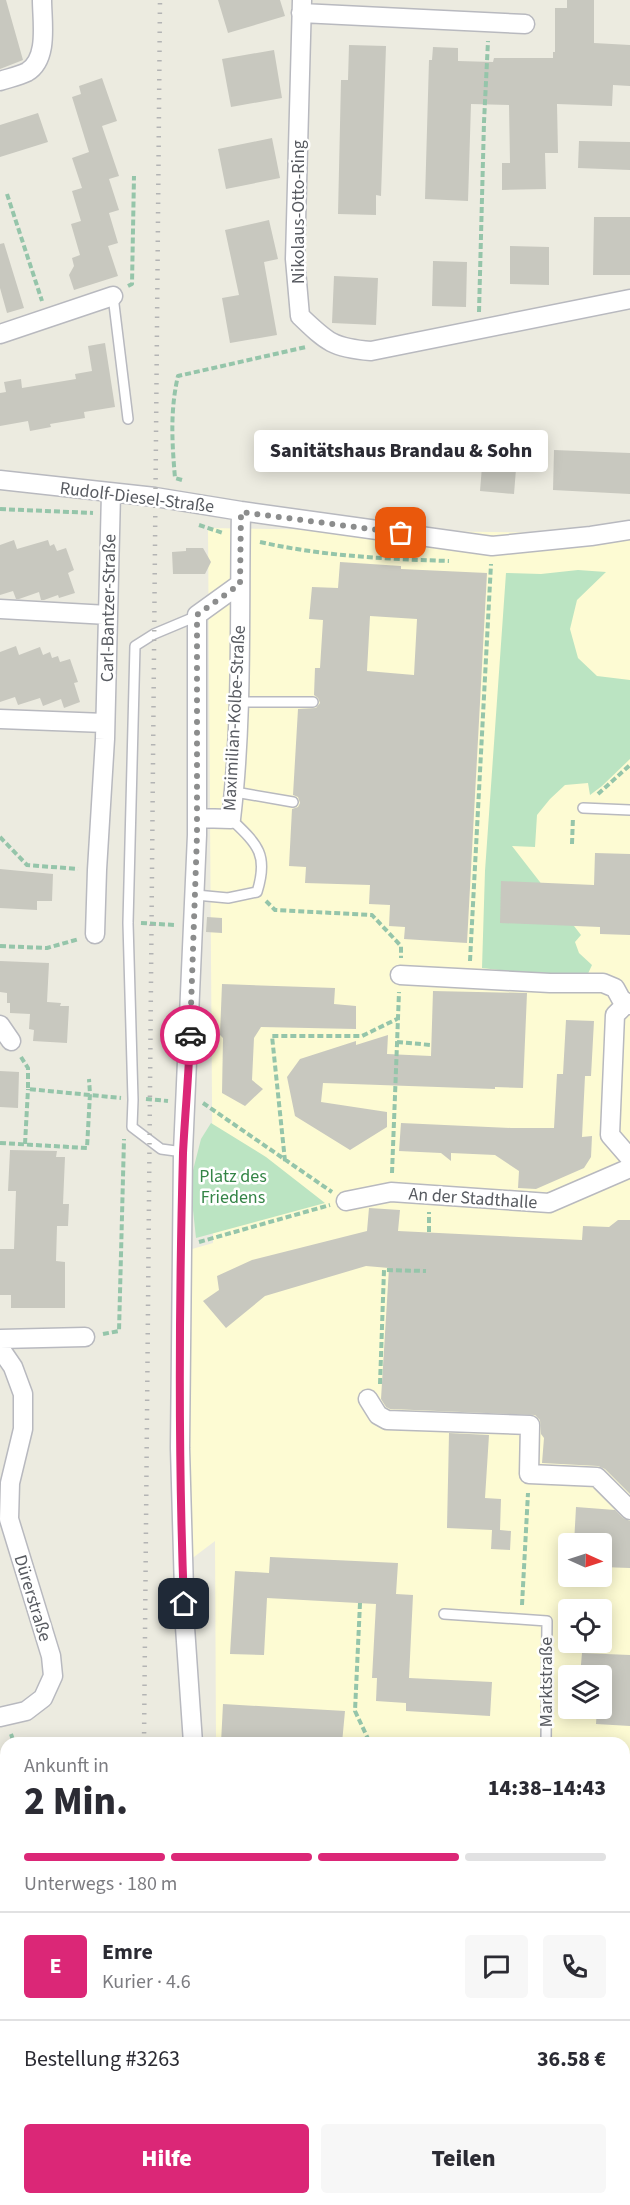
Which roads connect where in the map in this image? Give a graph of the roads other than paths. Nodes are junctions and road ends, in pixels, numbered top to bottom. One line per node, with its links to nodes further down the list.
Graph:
1 (42, 0): 4 (street)
2 (302, 6): 3 (street, Nikolaus-Otto-Ring); 6 (street, Nikolaus-Otto-Ring)
3 (525, 24)
4 (0, 81)
5 (112, 296): 7 (street); 8 (lane)
6 (630, 299)
7 (0, 334)
8 (128, 419)
9 (0, 480): 10 (street, Rudolf-Diesel-Straße)
10 (111, 493): 11 (street, Rudolf-Diesel-Straße); 15 (street, Carl-Bantzer-Straße)
11 (241, 512): 12 (street, Rudolf-Diesel-Straße); 13 (street, Maximilian-Kolbe-Straße)
12 (630, 530)
13 (240, 584): 16 (street, Maximilian-Kolbe-Straße); 17 (street, Maximilian-Kolbe-Straße)
14 (0, 609): 15 (street)
15 (108, 615): 20 (street, Carl-Bantzer-Straße)
16 (197, 615): 25 (street, Maximilian-Kolbe-Straße); 33 (lane)
17 (238, 702): 18 (lane); 21 (street, Maximilian-Kolbe-Straße)
18 (314, 702)
19 (0, 719): 20 (street)
20 (105, 723): 28 (street, Carl-Bantzer-Straße)
21 (235, 792): 22 (lane); 26 (street, Maximilian-Kolbe-Straße)
22 (293, 802)
23 (583, 808): 24 (lane)
24 (630, 810)
25 (197, 818): 26 (street, Maximilian-Kolbe-Straße); 27 (street, Maximilian-Kolbe-Straße)
26 (231, 819): 27 (lane)
27 (196, 895): 33 (street, Maximilian-Kolbe-Straße)
28 (95, 934)
29 (400, 975): 30 (street)
30 (628, 1004): 34 (street)
31 (0, 1025): 32 (street)
32 (11, 1041)
33 (183, 1152): 44 (street, Maximilian-Kolbe-Straße)
34 (630, 1158)
35 (630, 1168): 36 (street, An der Stadthalle)
36 (346, 1201)
37 (85, 1337): 38 (street)
38 (0, 1339)
39 (0, 1348): 43 (street, Dürerstraße)
40 (368, 1399): 41 (street)
41 (630, 1510)
42 (444, 1614): 45 (lane, Marktstraße)
43 (0, 1717)
44 (193, 1737)
45 (546, 1737)

